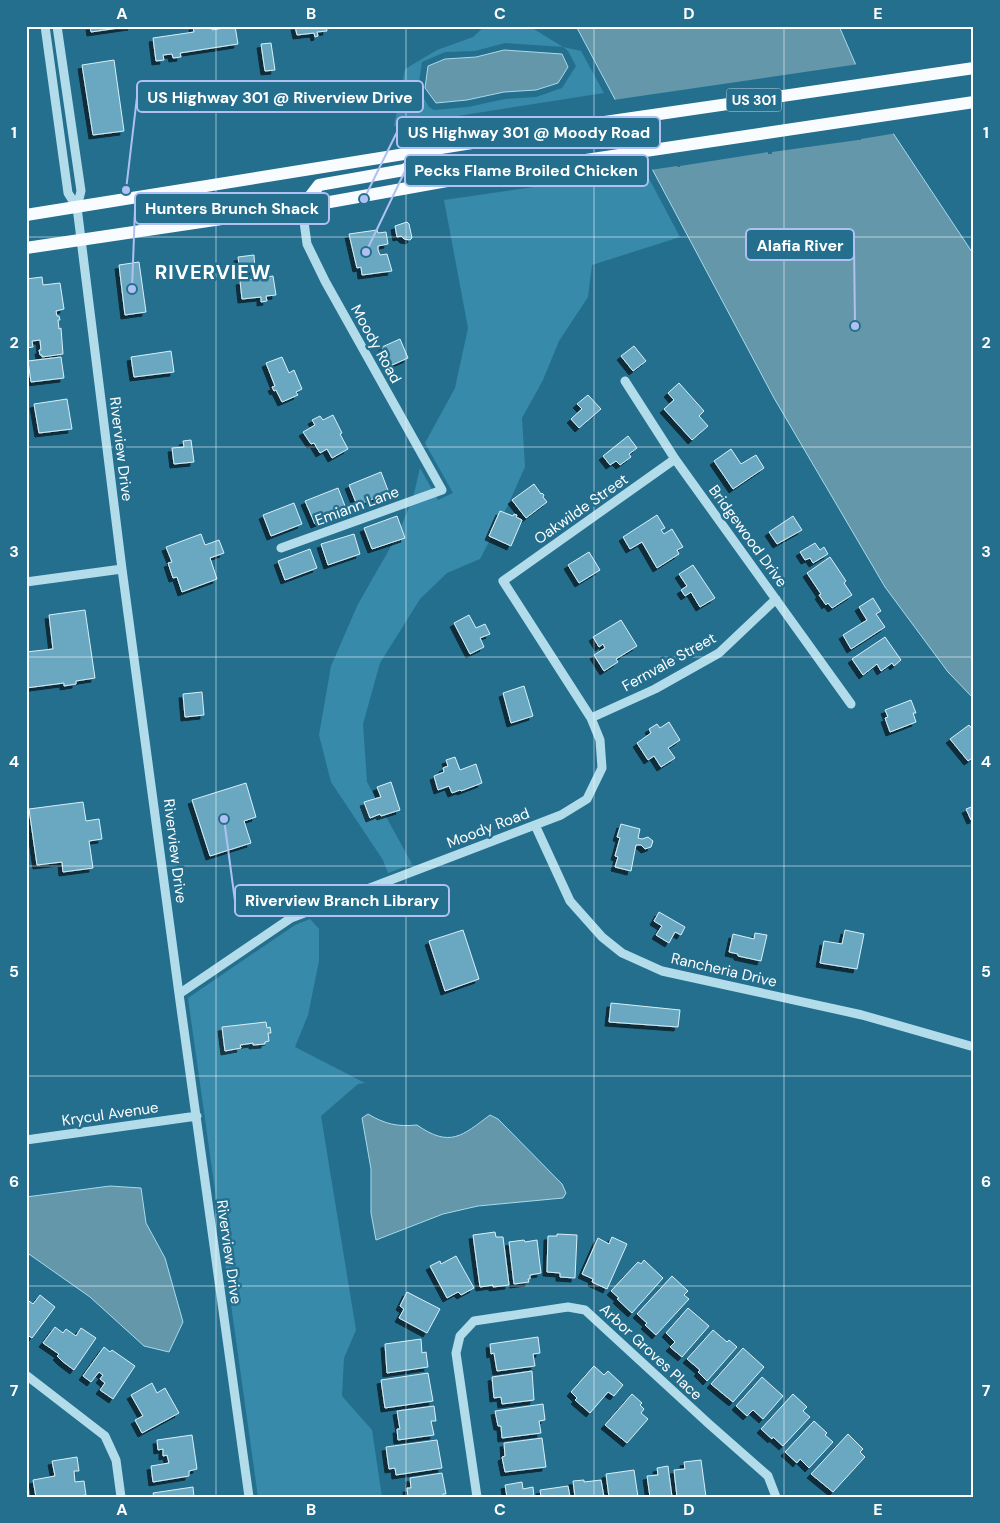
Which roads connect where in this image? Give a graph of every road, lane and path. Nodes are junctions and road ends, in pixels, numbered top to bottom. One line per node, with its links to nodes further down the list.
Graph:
1 (45, 26): 6 (street, Riverview Drive)
2 (57, 26): 6 (street, Riverview Drive)
3 (974, 68): 5 (main road, US 301)
4 (974, 102): 7 (main road, US 301)
5 (435, 150): 6 (main road, US 301); 7 (main road)
6 (77, 207): 8 (main road, US 301); 9 (street, Riverview Drive)
7 (302, 207): 9 (main road, US 301); 13 (street, Moody Road)
8 (26, 215)
9 (81, 240): 10 (main road, US 301); 15 (street, Riverview Drive)
10 (26, 248)
11 (625, 381): 12 (street, Bridgewood Drive)
12 (675, 458): 16 (street, Oakwilde Street); 18 (street, Bridgewood Drive)
13 (442, 490): 14 (street, Emiann Lane)
14 (281, 548)
15 (122, 569): 17 (street); 22 (street, Riverview Drive)
16 (503, 581): 20 (street, Moody Road)
17 (26, 582)
18 (776, 599): 19 (street, Bridgewood Drive); 20 (street, Fernvale Street)
19 (851, 704)
20 (591, 718): 21 (street, Moody Road)
21 (535, 825): 22 (street, Moody Road); 23 (street, Rancheria Drive)
22 (179, 994): 24 (street, Riverview Drive)
23 (974, 1047)
24 (197, 1116): 25 (street, Krycul Avenue); 28 (street, Riverview Drive)
25 (26, 1140)
26 (26, 1375): 27 (street)
27 (121, 1497)
28 (249, 1497)
29 (476, 1497): 30 (street, Arbor Groves Place)
30 (776, 1497)

